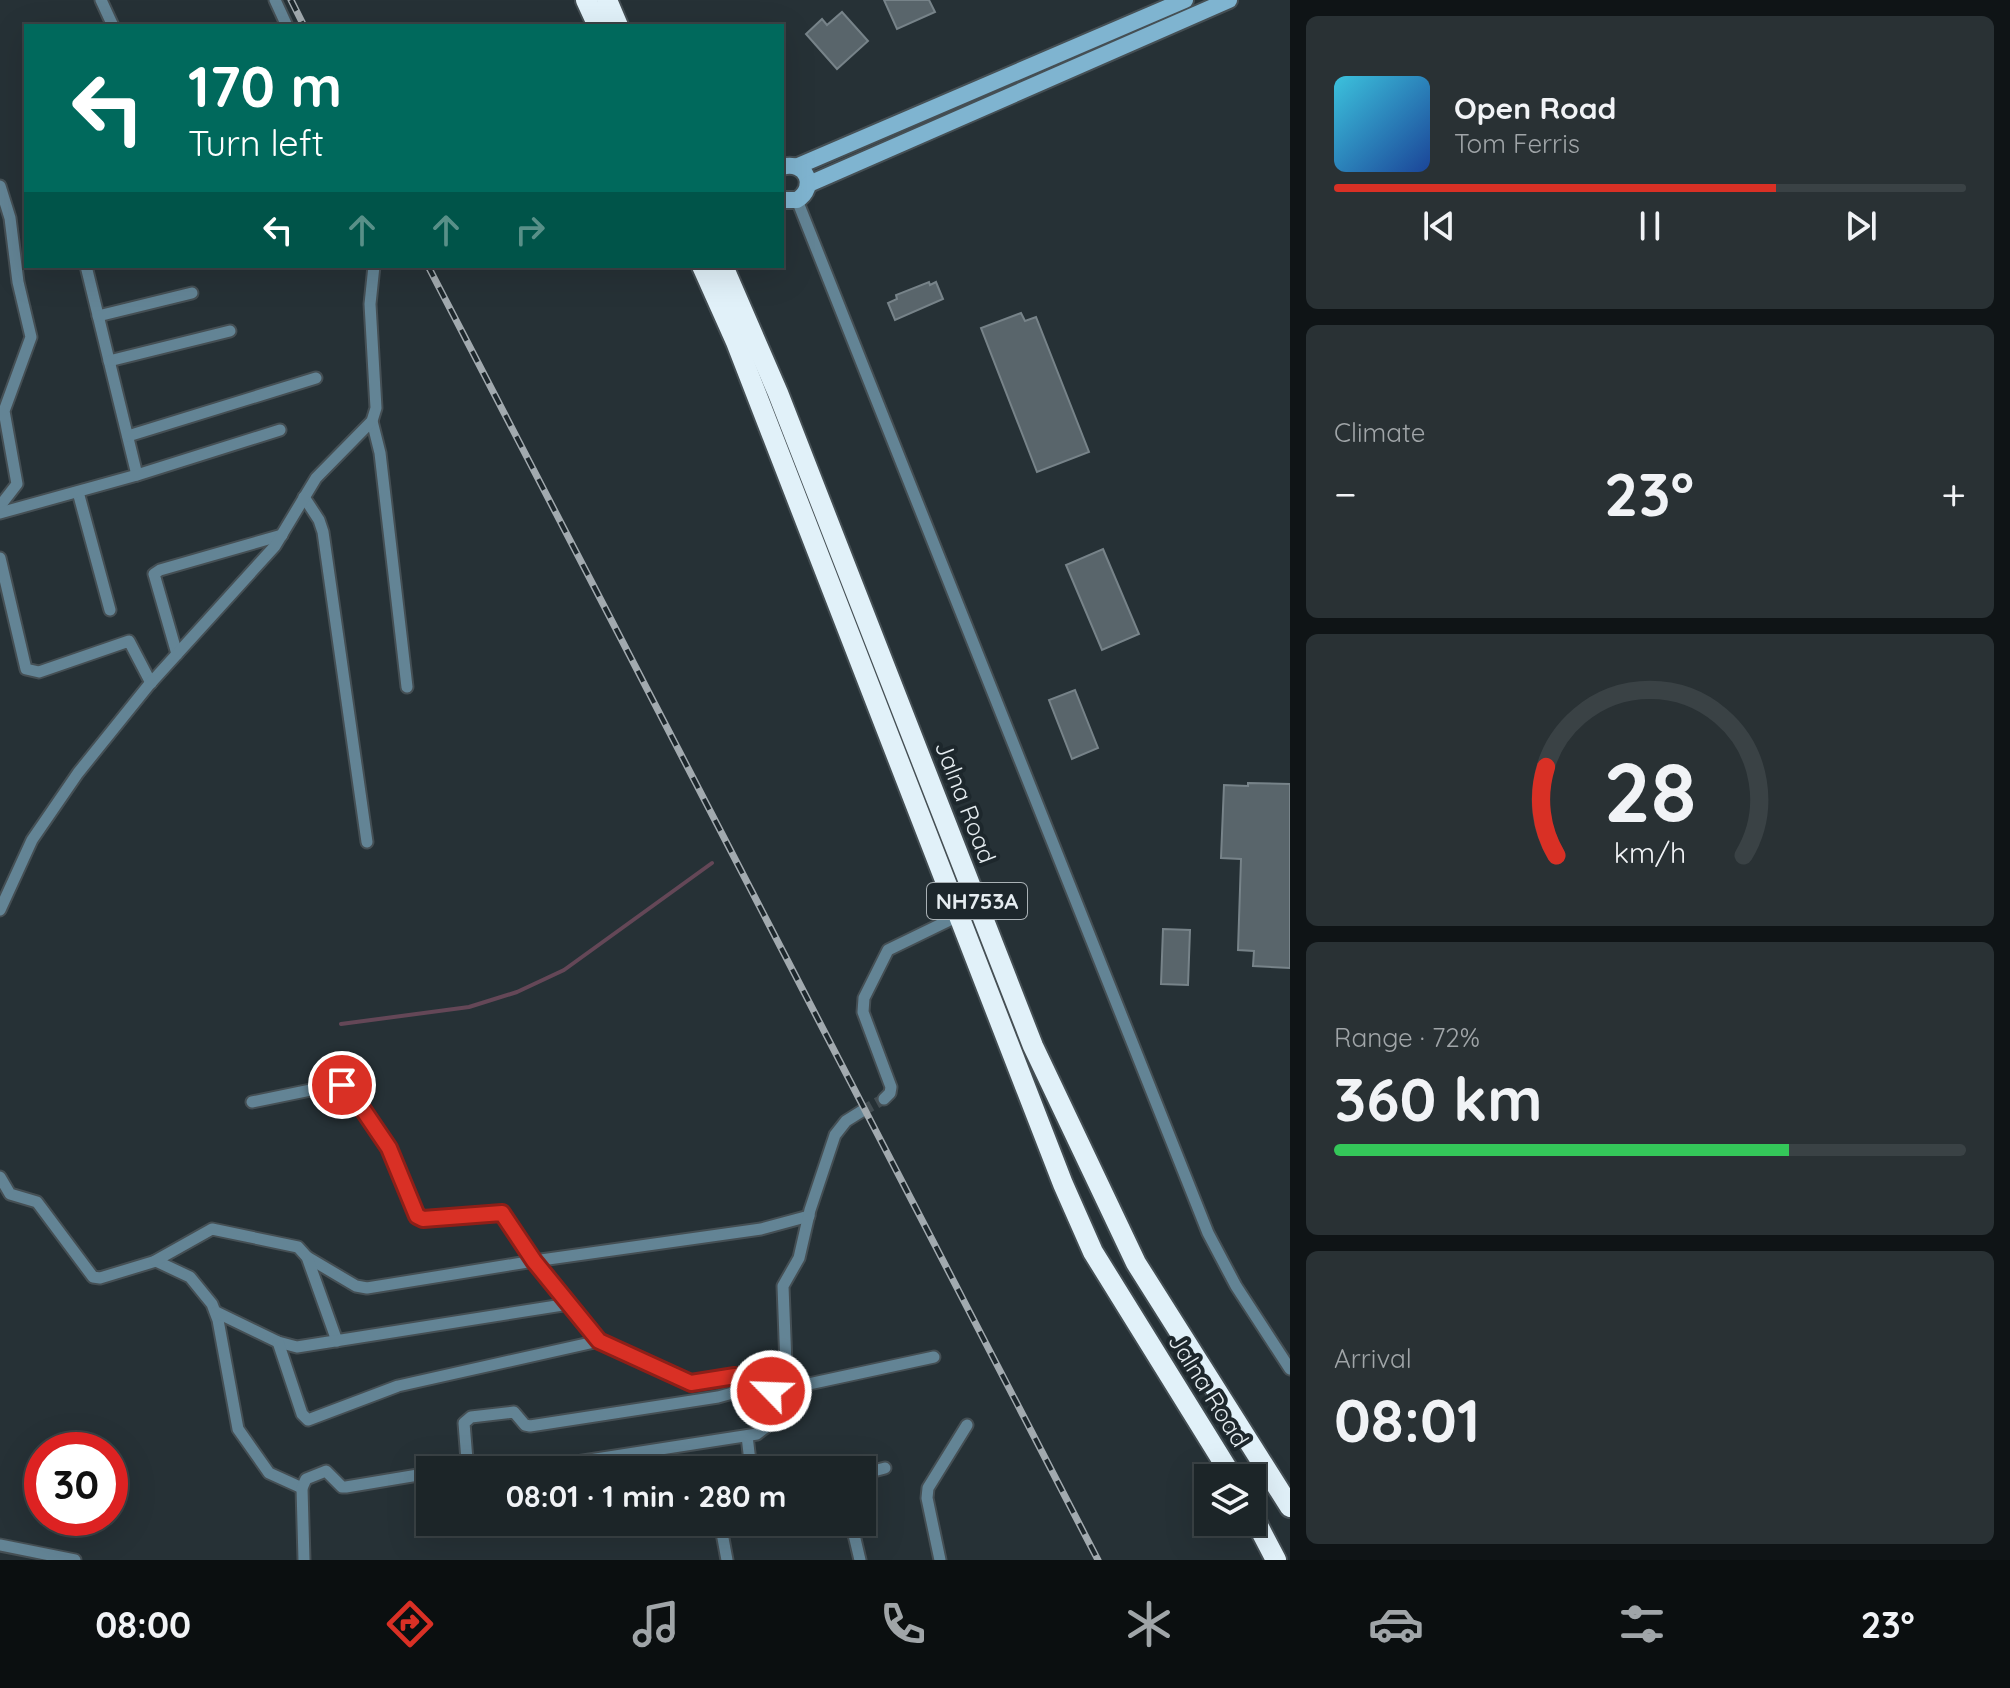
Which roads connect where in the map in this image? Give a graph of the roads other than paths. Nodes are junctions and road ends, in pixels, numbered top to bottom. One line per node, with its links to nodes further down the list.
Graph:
1 (101, 0): 7 (street)
2 (275, 0): 8 (street)
3 (586, 0): 9 (highway)
4 (607, 0): 10 (highway)
5 (1185, 0): 11 (street)
6 (1229, 0): 12 (street)
7 (112, 24)
8 (286, 24)
9 (597, 24)
10 (617, 24)
11 (790, 167): 12 (street)
12 (809, 184): 14 (street)
13 (0, 186): 27 (street)
14 (786, 200): 56 (street)
15 (86, 268): 20 (street)
16 (374, 268): 24 (street)
17 (703, 268): 41 (highway, Jalna Road / NH753A)
18 (724, 268): 68 (highway, Jalna Road / NH753A)
19 (192, 293): 20 (street)
20 (98, 316): 22 (street)
21 (230, 331): 22 (street)
22 (109, 361): 26 (street)
23 (316, 378): 26 (street)
24 (372, 421): 30 (street); 38 (street)
25 (280, 430): 28 (street)
26 (128, 436): 28 (street)
27 (4, 440): 31 (street)
28 (137, 475): 29 (street)
29 (78, 492): 32 (street); 35 (street)
30 (304, 497): 33 (street); 39 (street)
31 (0, 506)
32 (0, 513)
33 (282, 535): 36 (street); 36 (street)
34 (0, 558): 37 (street)
35 (110, 610)
36 (177, 654): 37 (street)
37 (151, 683): 40 (street)
38 (407, 687)
39 (367, 842)
40 (0, 910)
41 (960, 915): 42 (street); 63 (highway, Jalna Road / NH753A)
42 (884, 1099)
43 (252, 1102): 49 (street)
44 (862, 1111): 46 (street)
45 (0, 1177): 48 (street)
46 (809, 1216): 49 (street); 57 (street)
47 (307, 1257): 48 (street); 49 (street); 52 (street)
48 (154, 1261): 51 (street)
49 (534, 1261): 50 (street)
50 (569, 1304): 52 (street); 53 (street)
51 (216, 1312): 54 (street); 67 (street)
52 (337, 1341): 54 (street)
53 (599, 1341): 54 (street); 57 (street)
54 (278, 1342)
55 (934, 1357): 57 (street)
56 (1290, 1369)
57 (771, 1381): 59 (street); 60 (street)
58 (967, 1425): 77 (street)
59 (747, 1436): 61 (street); 62 (street)
60 (467, 1456)
61 (616, 1456)
62 (749, 1456)
63 (1224, 1464)
64 (885, 1468): 65 (street)
65 (876, 1470)
66 (416, 1475): 67 (street)
67 (302, 1488): 74 (street)
68 (1290, 1507)
69 (723, 1536): 75 (street)
70 (854, 1536): 76 (street)
71 (1263, 1536): 78 (highway)
72 (0, 1545): 73 (street)
73 (75, 1560)
74 (304, 1560)
75 (727, 1560)
76 (860, 1560)
77 (940, 1560)
78 (1276, 1560)

